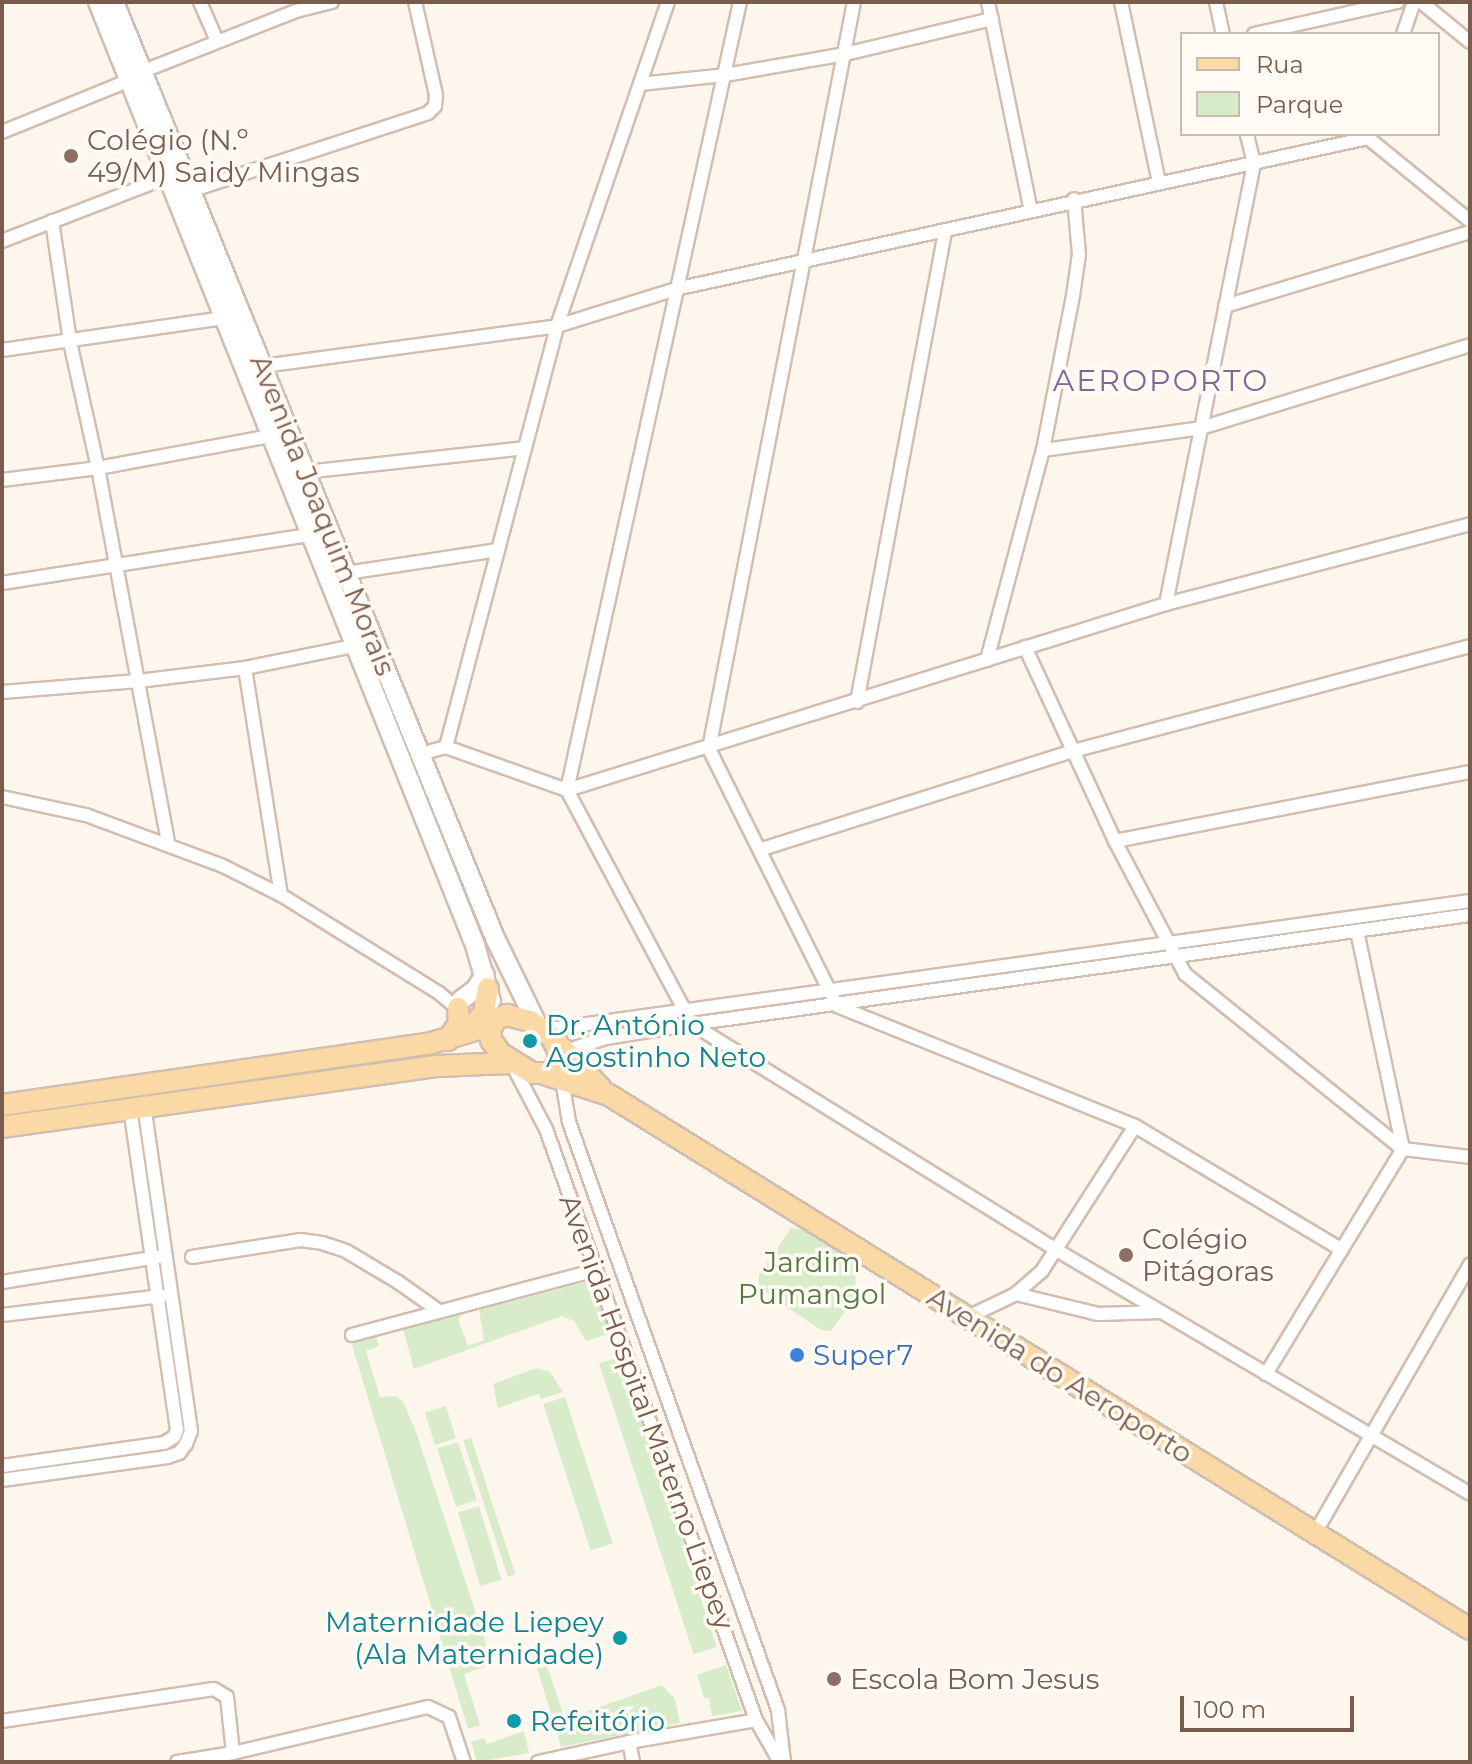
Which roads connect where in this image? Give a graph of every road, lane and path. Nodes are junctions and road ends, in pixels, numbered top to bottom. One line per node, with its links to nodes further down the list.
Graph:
1 (98, 2): 24 (street, Avenida Joaquim Morais)
2 (114, 2): 24 (street, Avenida Joaquim Morais)
3 (200, 2): 20 (street)
4 (332, 2): 15 (street)
5 (415, 2): 32 (street)
6 (668, 2): 25 (street)
7 (740, 2): 23 (street)
8 (854, 2): 22 (street)
9 (988, 2): 16 (street)
10 (1121, 2): 31 (street)
11 (1216, 2): 17 (street)
12 (1397, 2): 18 (street)
13 (1414, 2): 19 (street)
14 (1421, 2): 21 (street)
15 (294, 6): 20 (street)
16 (992, 19): 22 (street); 34 (street)
17 (1223, 32)
18 (1263, 32)
19 (1404, 32)
20 (217, 41): 24 (street)
21 (1470, 42)
22 (845, 54): 23 (street); 40 (street)
23 (725, 75): 25 (street); 41 (street)
24 (135, 76): 26 (street); 30 (street, Avenida Joaquim Morais); 32 (street, Avenida Joaquim Morais)
25 (640, 84): 44 (street)
26 (2, 132)
27 (1247, 136): 29 (street)
28 (1369, 136): 29 (street); 36 (street)
29 (1254, 163): 31 (street); 42 (street)
30 (168, 177): 35 (street); 43 (street, Avenida Joaquim Morais)
31 (1159, 183): 33 (street)
32 (190, 191): 48 (street, Avenida Joaquim Morais)
33 (1074, 199): 34 (street); 52 (street)
34 (1031, 211): 37 (street)
35 (52, 221): 39 (street); 45 (street)
36 (1470, 221)
37 (945, 230): 40 (street); 70 (street)
38 (1470, 232): 42 (street)
39 (2, 241)
40 (803, 261): 41 (street); 72 (street)
41 (680, 288): 44 (street); 76 (street)
42 (1225, 306): 49 (street)
43 (224, 318): 45 (street); 50 (street, Avenida Joaquim Morais)
44 (557, 326): 48 (street); 51 (street)
45 (70, 342): 47 (street); 53 (street)
46 (1470, 345): 49 (street)
47 (2, 350)
48 (263, 366): 54 (street, Avenida Joaquim Morais)
49 (1201, 428): 52 (street); 62 (street)
50 (271, 436): 53 (street); 57 (street, Avenida Joaquim Morais)
51 (525, 448): 54 (street); 58 (street)
52 (1043, 450): 66 (street)
53 (98, 468): 55 (street); 59 (street)
54 (305, 472): 60 (street, Avenida Joaquim Morais)
55 (2, 480)
56 (1470, 524): 62 (street)
57 (310, 535): 59 (street); 63 (street, Avenida Joaquim Morais)
58 (498, 550): 60 (street); 71 (street)
59 (116, 564): 61 (street); 68 (street)
60 (346, 573): 74 (street, Avenida Joaquim Morais)
61 (2, 583)
62 (1166, 604): 65 (street)
63 (353, 646): 67 (street); 87 (street, Avenida Joaquim Morais)
64 (1470, 646): 73 (street)
65 (1025, 647): 66 (street); 73 (street)
66 (987, 660): 70 (street)
67 (245, 668): 68 (street); 81 (street)
68 (138, 681): 69 (street); 79 (street)
69 (2, 692)
70 (857, 702): 72 (street)
71 (446, 747): 74 (street); 76 (street)
72 (709, 749): 76 (street); 80 (street)
73 (1073, 751): 78 (street); 80 (street)
74 (420, 754): 94 (street, Avenida Joaquim Morais)
75 (1470, 772): 78 (street)
76 (567, 790): 91 (street)
77 (2, 797): 79 (street)
78 (1115, 841): 85 (street)
79 (168, 843): 81 (street)
80 (762, 849): 88 (street)
81 (281, 895): 89 (street)
82 (1470, 901): 85 (street)
83 (1470, 915): 84 (street)
84 (1357, 931): 86 (street); 100 (street)
85 (1166, 942): 86 (street); 88 (street)
86 (1176, 958): 90 (street); 100 (street)
87 (486, 981): 89 (street); 93 (main road)
88 (830, 987): 90 (street); 91 (street)
89 (460, 1004): 93 (street); 93 (main road)
90 (837, 1006): 92 (street); 98 (street)
91 (685, 1009): 92 (street); 94 (street)
92 (692, 1024): 94 (street); 103 (street)
93 (479, 1029): 94 (main road); 95 (main road); 96 (main road)
94 (553, 1051): 95 (main road); 115 (main road, Avenida do Aeroporto); 117 (street, Avenida Hospital Materno Liepey)
95 (511, 1063): 97 (main road); 108 (street, Avenida Hospital Materno Liepey)
96 (2, 1105)
97 (137, 1106): 99 (main road); 104 (street); 106 (street)
98 (1135, 1126): 102 (street); 103 (street)
99 (2, 1127)
100 (1403, 1149): 101 (street); 102 (street)
101 (1470, 1157)
102 (1342, 1250): 119 (street)
103 (1058, 1251): 110 (street); 113 (street)
104 (165, 1256): 106 (street); 111 (street)
105 (192, 1257): 112 (street)
106 (151, 1258): 109 (street); 111 (street)
107 (1470, 1265): 120 (street)
108 (597, 1270): 112 (street); 118 (street, Avenida Hospital Materno Liepey)
109 (2, 1282)
110 (1016, 1294): 113 (street); 115 (street)
111 (164, 1296): 114 (street); 121 (street); 122 (street)
112 (439, 1311): 116 (street)
113 (1161, 1312): 119 (street)
114 (2, 1315)
115 (968, 1317): 126 (main road, Avenida do Aeroporto)
116 (352, 1335)
117 (646, 1338): 118 (street); 136 (street, Avenida Hospital Materno Liepey)
118 (623, 1345): 128 (street, Avenida Hospital Materno Liepey)
119 (1266, 1374): 120 (street)
120 (1371, 1435): 125 (street); 126 (street)
121 (174, 1437): 122 (street); 123 (street)
122 (186, 1444): 124 (street)
123 (2, 1466)
124 (2, 1480)
125 (1470, 1494)
126 (1315, 1533): 127 (main road, Avenida do Aeroporto)
127 (1470, 1629)
128 (756, 1720): 130 (street); 136 (street, Avenida Hospital Materno Liepey)
129 (2, 1721): 131 (street)
130 (629, 1742): 134 (street); 135 (street)
131 (233, 1753): 132 (street); 133 (street)
132 (177, 1762)
133 (464, 1762)
134 (538, 1762)
135 (633, 1762)
136 (782, 1762)

